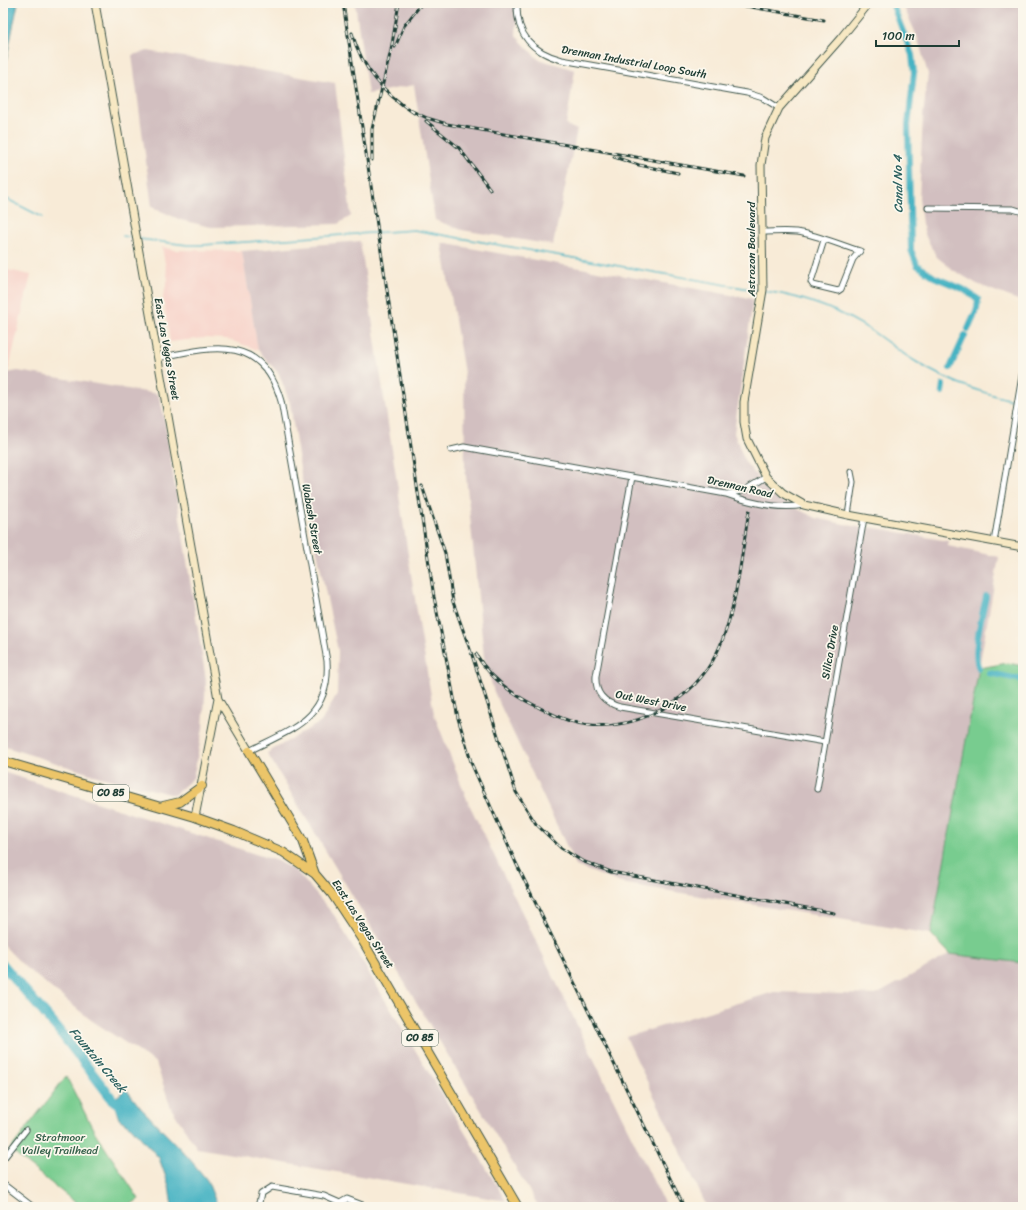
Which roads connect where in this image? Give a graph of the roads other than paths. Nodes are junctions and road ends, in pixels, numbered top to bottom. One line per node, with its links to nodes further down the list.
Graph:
1 (95, 3): 9 (street, East Las Vegas Street)
2 (517, 3): 4 (street, Drennan Industrial Loop South)
3 (869, 3): 4 (street, Astrozon Boulevard)
4 (779, 108): 7 (street, Astrozon Boulevard)
5 (928, 208): 6 (street)
6 (1023, 212)
7 (762, 232): 8 (street); 14 (street, Astrozon Boulevard)
8 (824, 240): 8 (street)
9 (158, 358): 21 (street, East Las Vegas Street); 23 (street, Wabash Street)
10 (1023, 370): 19 (street)
11 (451, 450): 13 (street, Drennan Road)
12 (851, 472): 17 (street)
13 (632, 477): 15 (street, Drennan Road); 22 (street, Out West Drive)
14 (766, 477): 15 (street); 16 (street, Astrozon Boulevard)
15 (726, 494): 16 (street, Drennan Road)
16 (804, 505): 17 (street, Drennan Road)
17 (848, 515): 18 (street, Drennan Road)
18 (864, 518): 19 (street, Drennan Road); 22 (street, Silica Drive)
19 (994, 542): 20 (street, Drennan Road)
20 (1023, 547)
21 (218, 699): 23 (street, East Las Vegas Street); 25 (street, East Las Vegas Street)
22 (825, 742): 26 (street, Silica Drive)
23 (249, 751): 29 (main road)
24 (3, 760): 27 (main road, CO 85)
25 (202, 786): 27 (main road); 28 (street, East Las Vegas Street)
26 (817, 789)
27 (158, 807): 28 (main road, CO 85)
28 (195, 817): 29 (main road, East Las Vegas Street / CO 85)
29 (315, 874): 37 (main road, East Las Vegas Street / CO 85)
30 (26, 1130): 31 (street)
31 (3, 1159)
32 (3, 1184): 35 (street)
33 (340, 1205): 34 (street); 36 (street)
34 (365, 1206)
35 (33, 1207)
36 (258, 1207)
37 (518, 1207)

